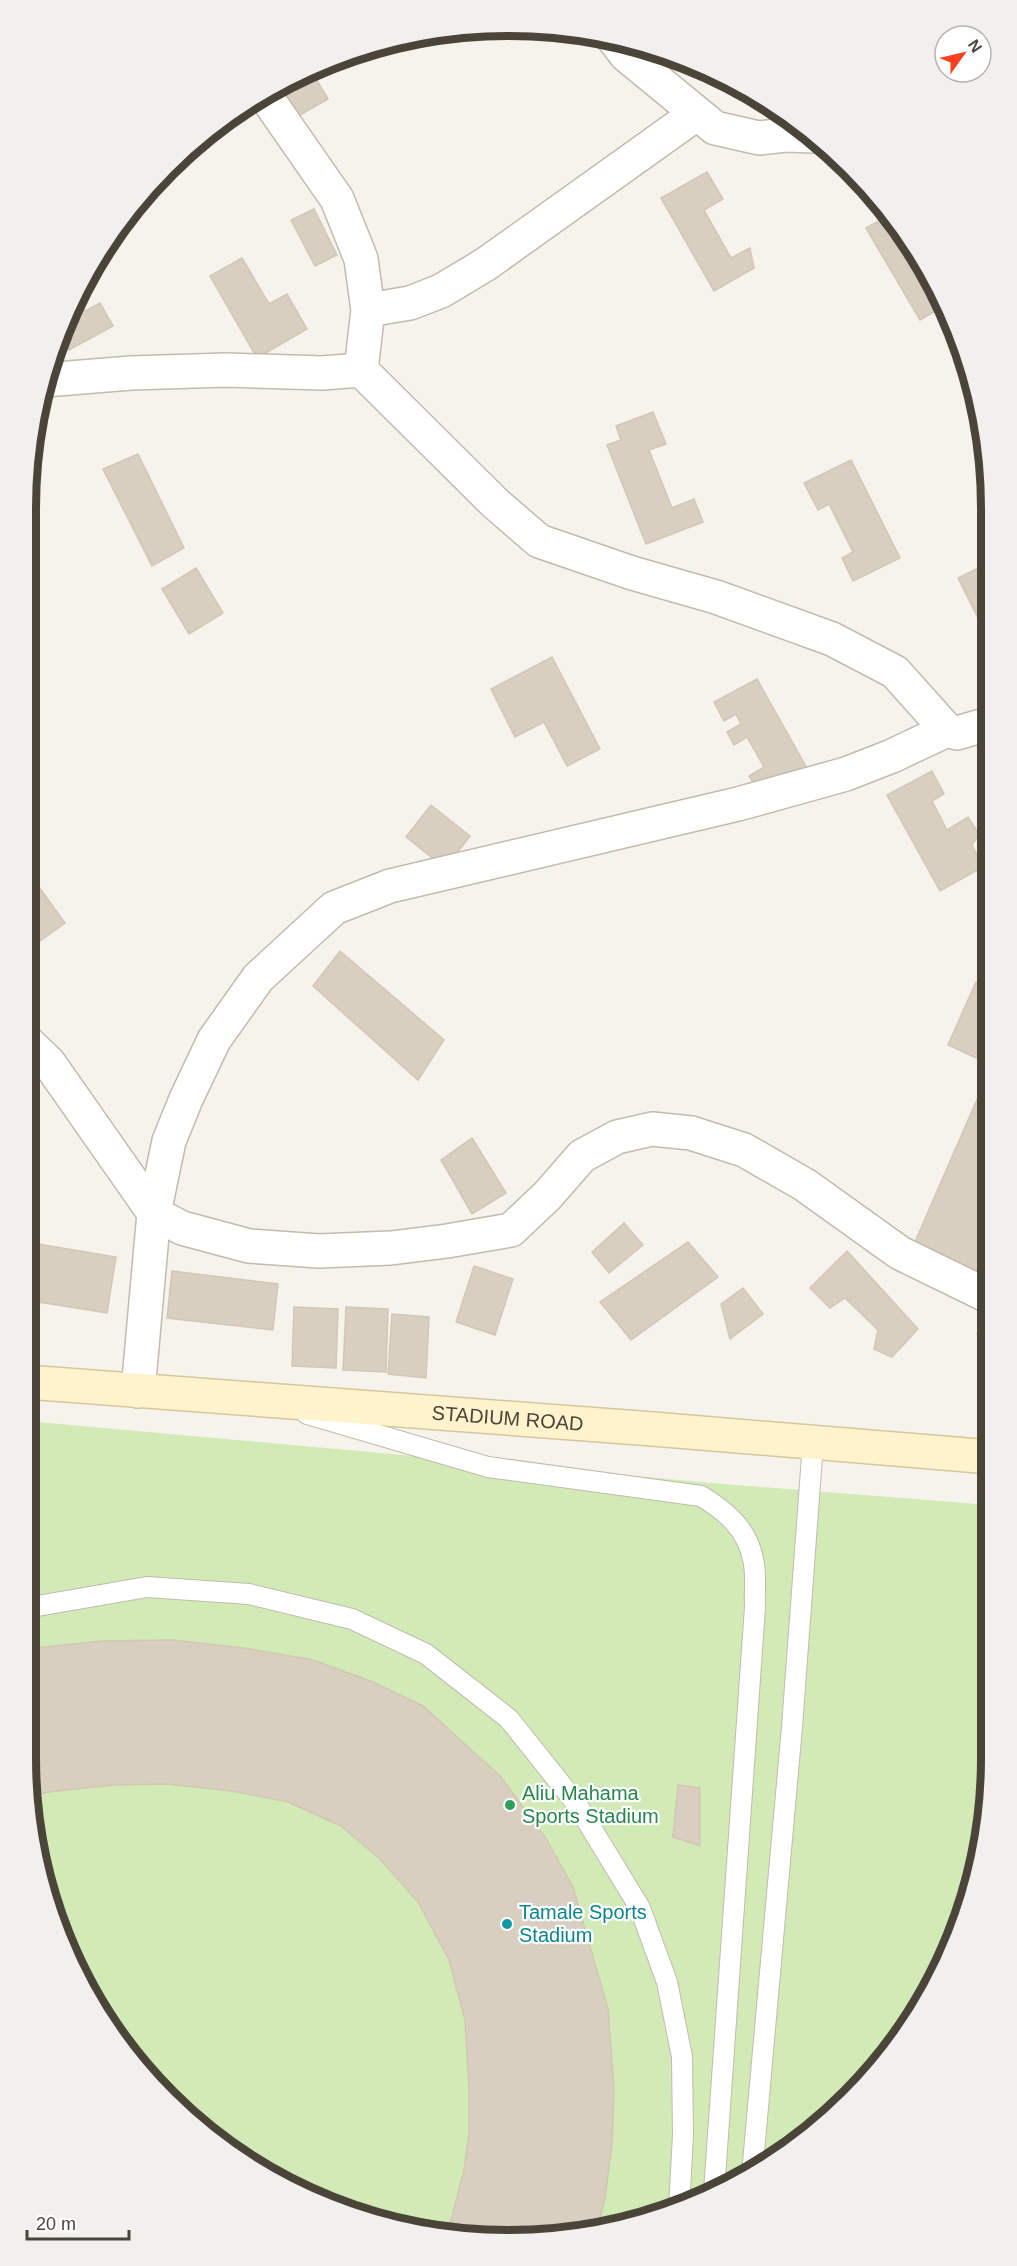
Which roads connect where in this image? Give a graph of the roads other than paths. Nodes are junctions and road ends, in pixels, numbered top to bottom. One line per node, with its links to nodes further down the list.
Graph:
1 (622, 50): 3 (street)
2 (269, 101): 5 (street)
3 (696, 114): 4 (street); 5 (street)
4 (798, 135)
5 (368, 310): 6 (street)
6 (361, 370): 7 (street); 9 (street)
7 (54, 380)
8 (981, 726): 9 (street)
9 (947, 730): 11 (street)
10 (36, 1051): 11 (street)
11 (154, 1213): 12 (street); 14 (street)
12 (981, 1292)
13 (36, 1383): 14 (main road, STADIUM ROAD)
14 (138, 1391): 15 (main road, STADIUM ROAD)
15 (256, 1400): 16 (main road, STADIUM ROAD); 20 (lane)
16 (813, 1443): 17 (main road, STADIUM ROAD); 19 (lane)
17 (981, 1456)
18 (36, 1606): 21 (lane)
19 (753, 2162)
20 (715, 2182)
21 (680, 2198)

